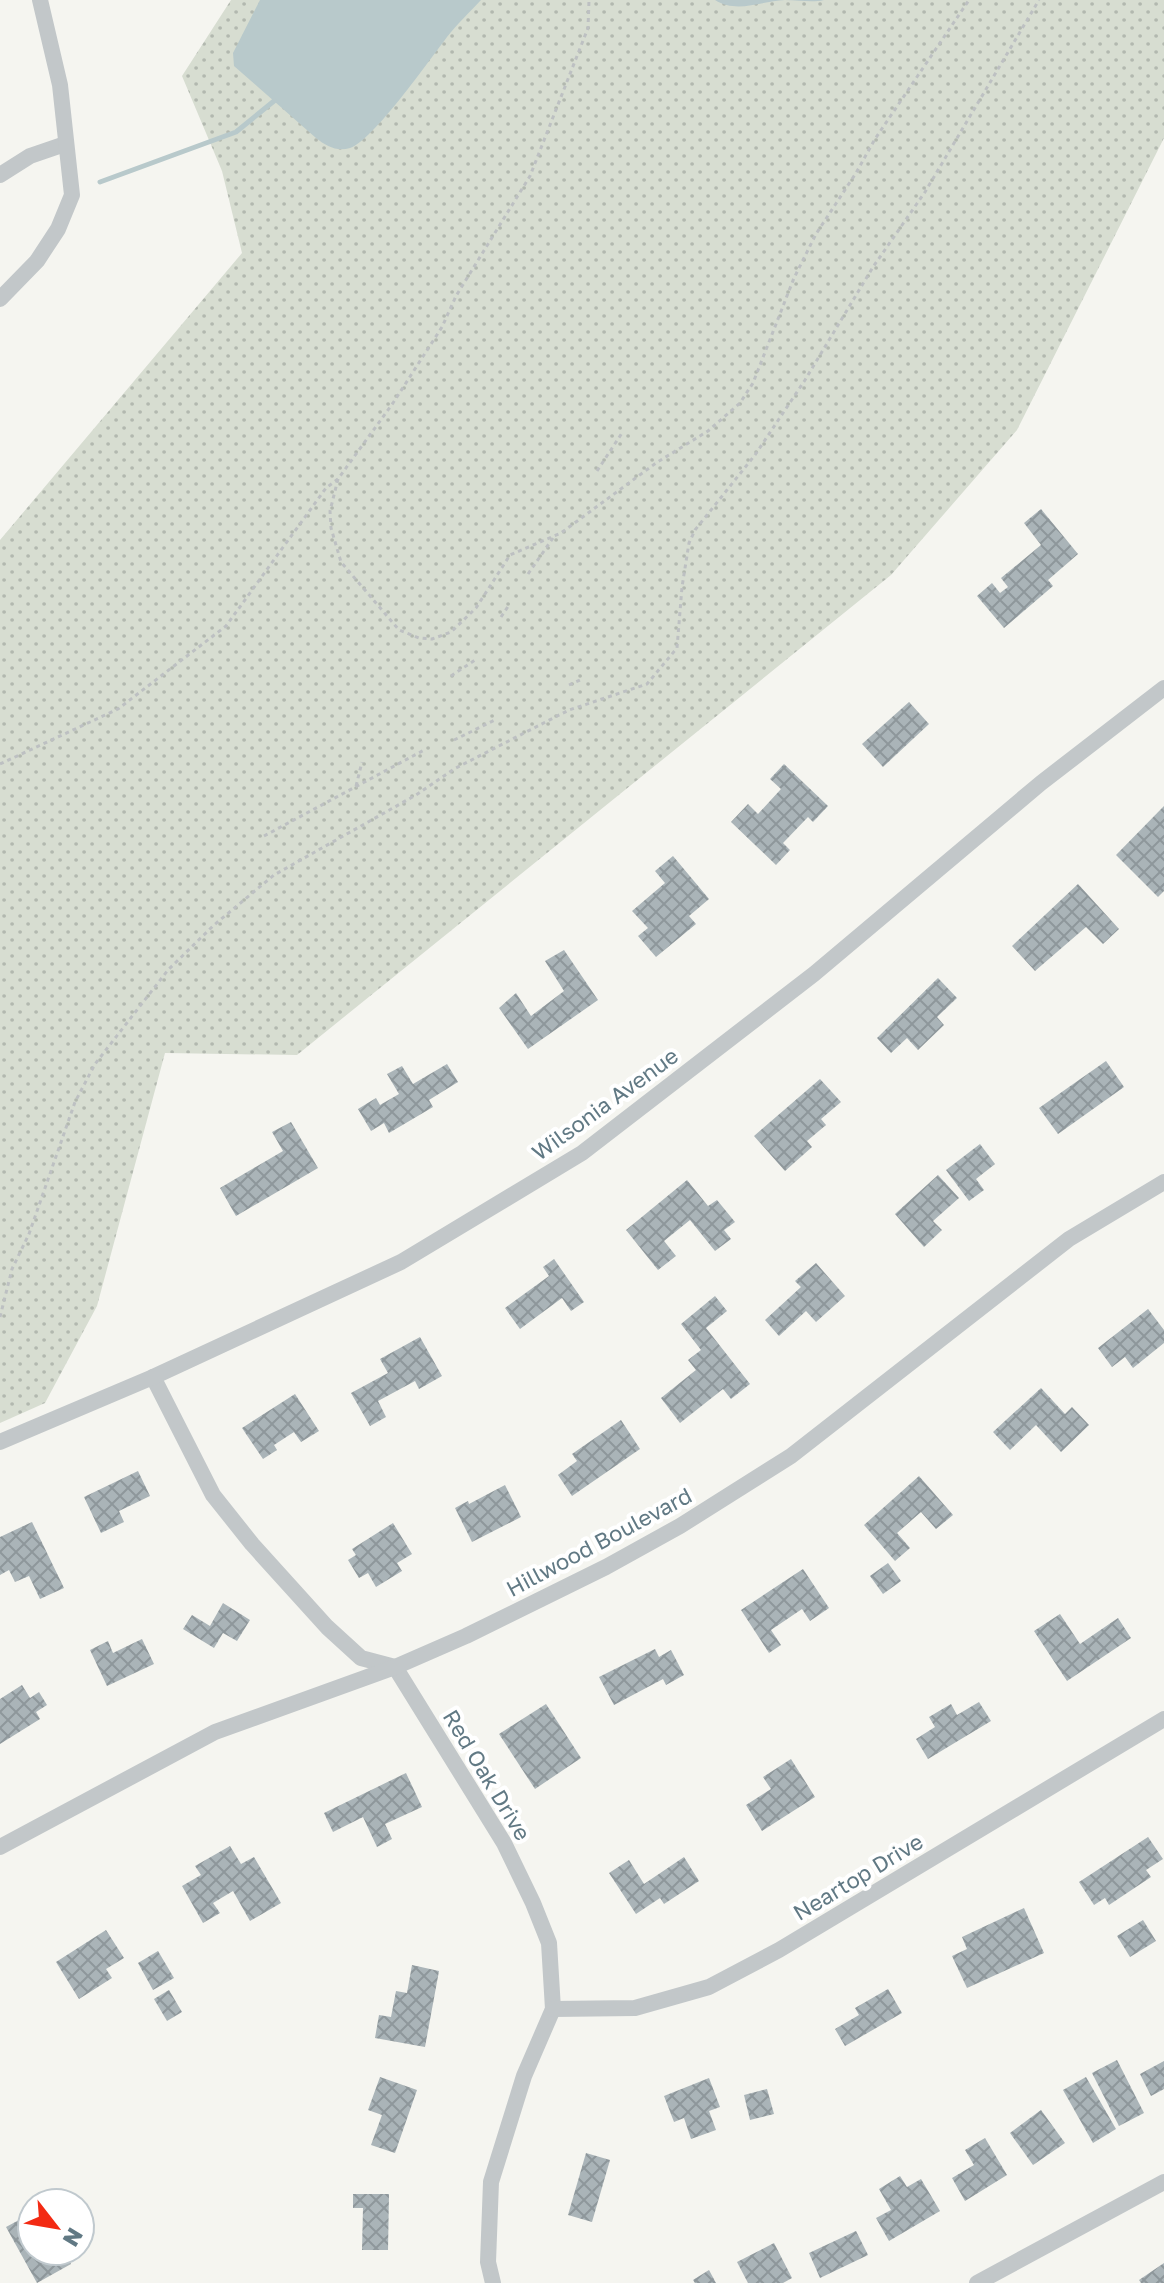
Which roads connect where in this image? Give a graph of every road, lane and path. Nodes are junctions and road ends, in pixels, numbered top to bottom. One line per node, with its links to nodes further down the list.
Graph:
1 (589, 0): 10 (path)
2 (969, 0): 11 (path)
3 (1039, 0): 28 (path)
4 (37, 3): 5 (street)
5 (65, 144): 6 (street); 7 (street)
6 (0, 175)
7 (0, 299)
8 (622, 433): 9 (path)
9 (597, 471)
10 (338, 479): 11 (path); 24 (path)
11 (555, 535): 12 (path)
12 (528, 574)
13 (509, 605): 14 (path)
14 (501, 617)
15 (475, 660): 16 (path)
16 (451, 676)
17 (580, 680): 18 (path)
18 (569, 685)
19 (1164, 688): 29 (street, Wilsonia Avenue)
20 (497, 719): 21 (path)
21 (454, 740)
22 (426, 749): 25 (path)
23 (362, 762): 25 (path)
24 (0, 764)
25 (356, 787): 26 (path)
26 (264, 836)
27 (1164, 1182): 31 (street, Hillwood Boulevard)
28 (0, 1317)
29 (153, 1377): 30 (street, Wilsonia Avenue); 31 (street)
30 (0, 1442)
31 (395, 1667): 33 (street, Hillwood Boulevard); 34 (street, Red Oak Drive)
32 (1164, 1719): 34 (street, Neartop Drive)
33 (0, 1847)
34 (553, 2009): 36 (street, Red Oak Drive)
35 (1164, 2182): 37 (street)
36 (493, 2283)
37 (977, 2283)

